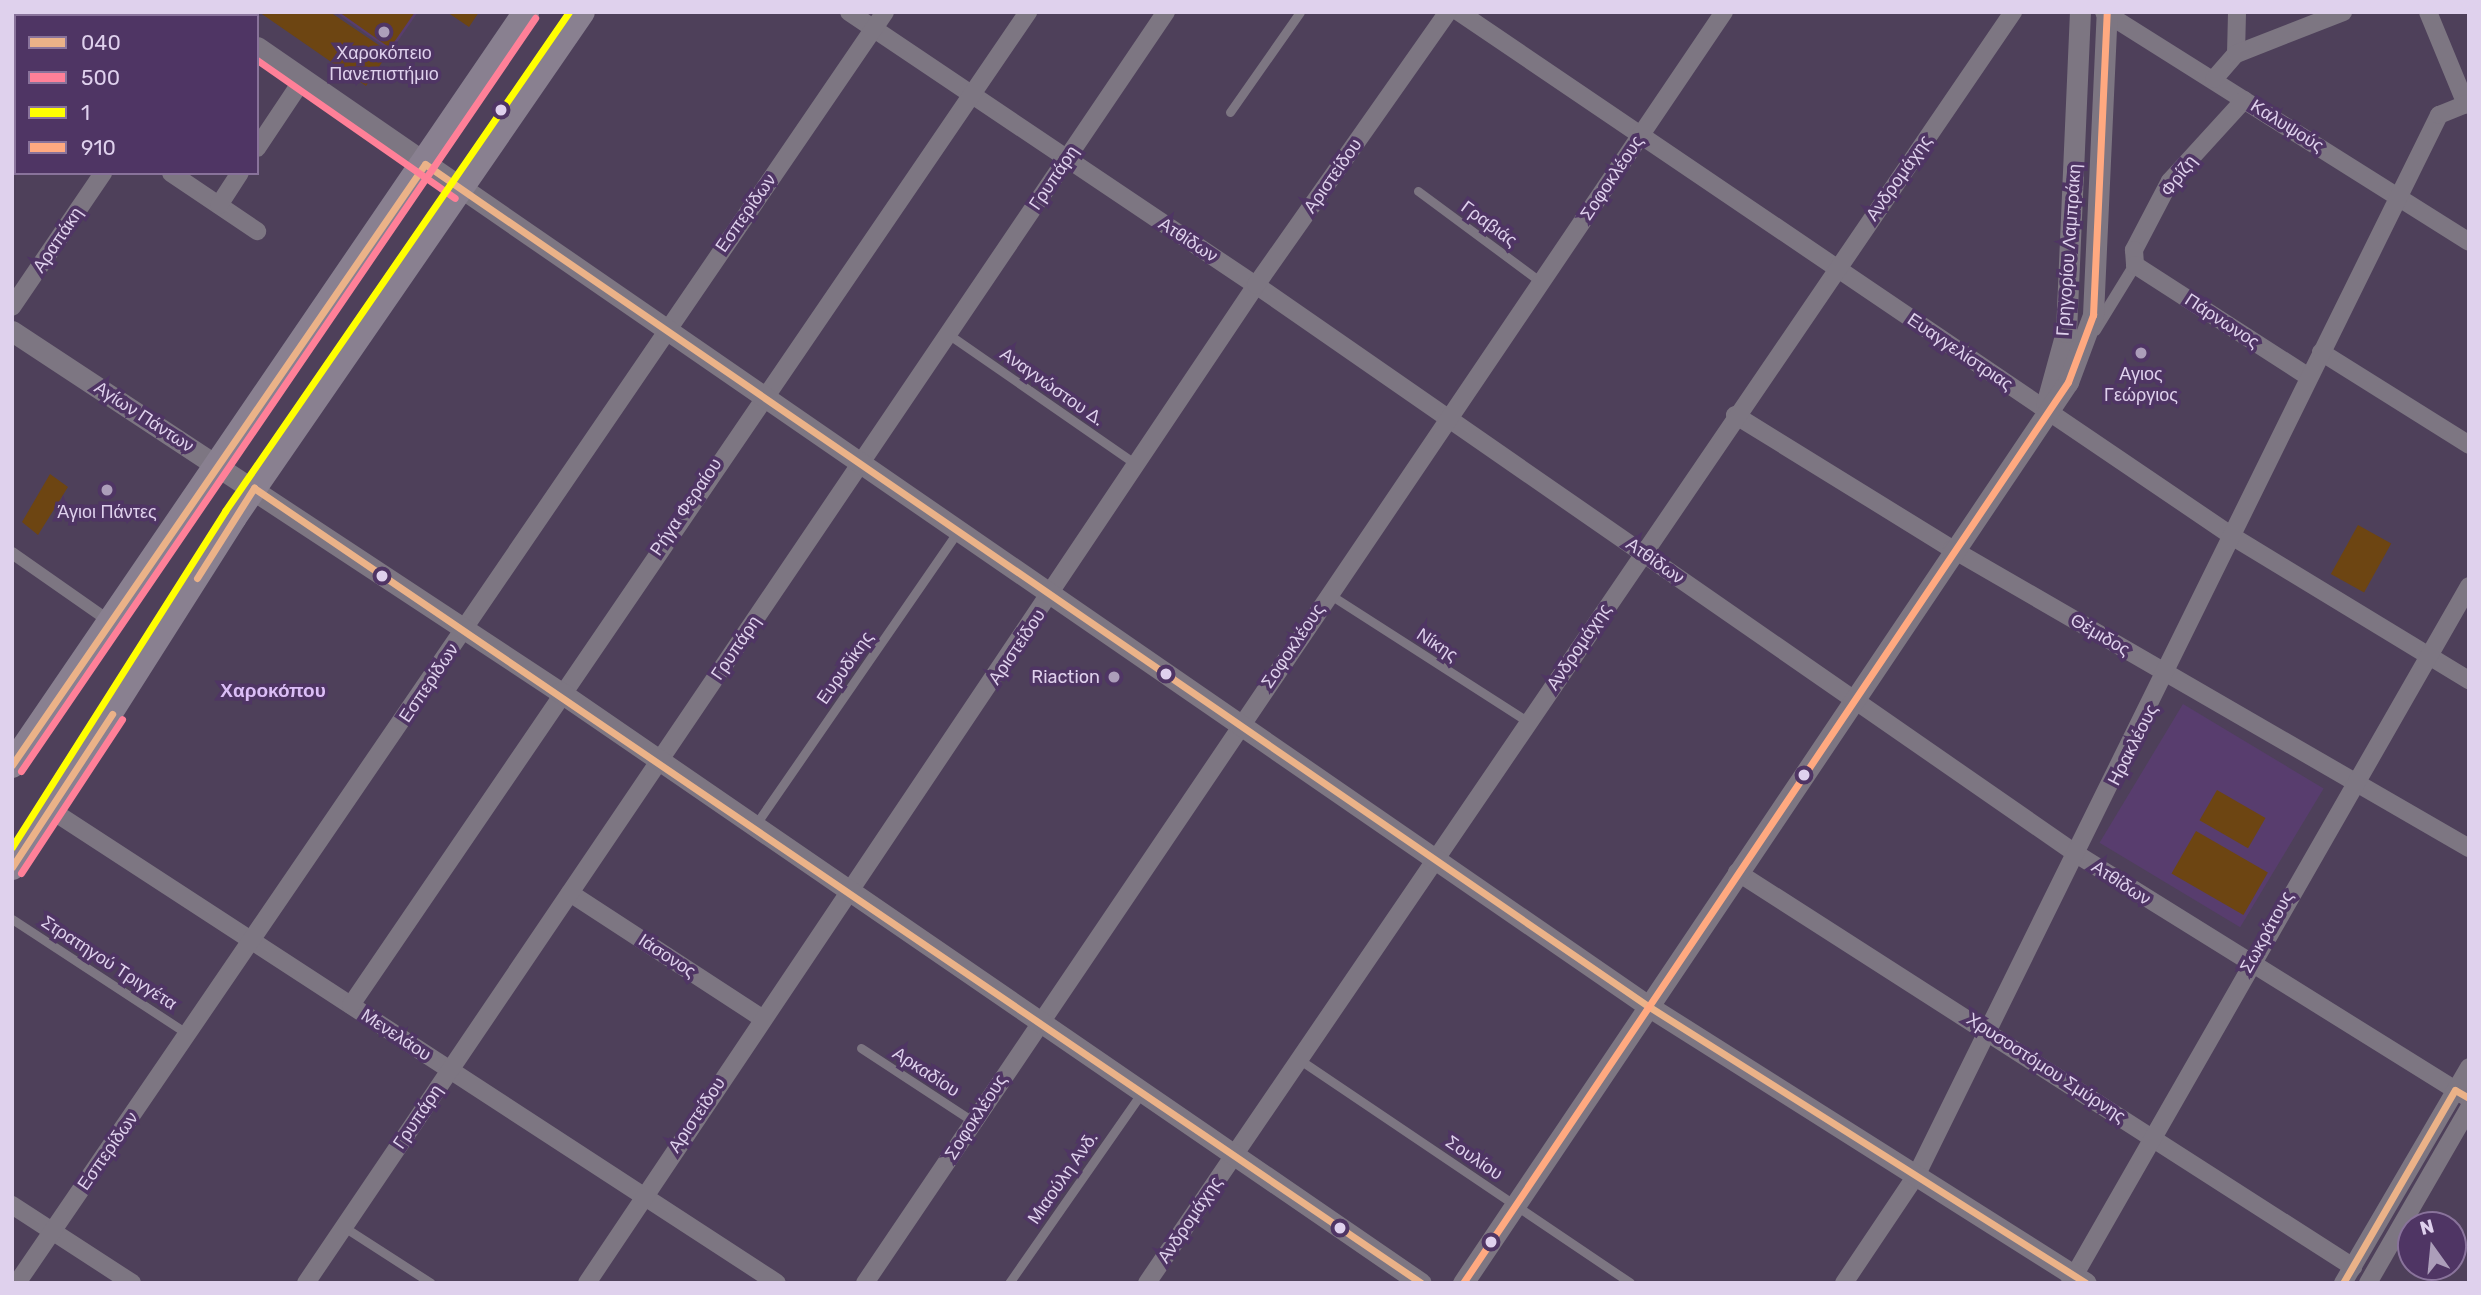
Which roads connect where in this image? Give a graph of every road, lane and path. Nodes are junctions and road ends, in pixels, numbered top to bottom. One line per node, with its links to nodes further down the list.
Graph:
1 (526, 12): 29 (main road)
2 (582, 12): 33 (main road)
3 (849, 12): 17 (street, Ατθίδων)
4 (885, 12): 17 (street, Εσπερίδων)
5 (1028, 12): 22 (street, Ρήγα Φεραίου)
6 (1166, 12): 28 (street, Γρυπάρη)
7 (1300, 12): 25 (lane)
8 (1448, 12): 42 (street, Αριστείδου)
9 (1459, 12): 26 (street, Ευαγγελίστριας)
10 (1724, 12): 26 (street, Σοφοκλέους)
11 (2013, 12): 40 (street, Ανδρομάχης)
12 (2080, 12): 51 (street, Γρηγορίου Λαμπράκη)
13 (2237, 12): 19 (street)
14 (2343, 12): 19 (street)
15 (2428, 12): 24 (street)
16 (2106, 13): 21 (street, Καλυψούς); 47 (street, Γρηγορίου Λαμπράκη)
17 (873, 29): 22 (street, Ατθίδων); 44 (street, Εσπερίδων)
18 (259, 48): 20 (street)
19 (2236, 54): 21 (street)
20 (303, 79): 27 (street); 29 (street)
21 (2214, 79): 23 (street, Καλυψούς)
22 (971, 94): 28 (street, Ατθίδων); 50 (street, Ρήγα Φεραίου)
23 (2244, 100): 35 (street, Καλυψούς); 39 (street, Φρίζη)
24 (2467, 104): 35 (street, Ηρακλέους)
25 (1230, 112)
26 (1641, 135): 40 (street, Ευαγγελίστριας); 41 (street, Σοφοκλέους)
27 (259, 145)
28 (1066, 160): 42 (street, Ατθίδων); 46 (street, Γρυπάρη)
29 (425, 163): 33 (street); 56 (main road)
30 (102, 175): 43 (street, Αραπάκη)
31 (174, 175): 36 (street)
32 (239, 175): 36 (street)
33 (461, 188): 44 (street); 58 (main road)
34 (1418, 191): 41 (lane, Γραβιάς)
35 (2397, 195): 38 (street, Καλυψούς); 48 (street, Ηρακλέους)
36 (219, 205): 37 (street)
37 (257, 231)
38 (2469, 242)
39 (2135, 265): 47 (street); 49 (street, Πάρνωνος)
40 (1836, 268): 51 (street, Ευαγγελίστριας); 52 (street, Ανδρομάχης)
41 (1541, 282): 53 (street, Σοφοκλέους)
42 (1256, 285): 53 (street, Ατθίδων); 57 (street, Αριστείδου)
43 (12, 307)
44 (668, 327): 50 (street); 69 (street, Εσπερίδων)
45 (12, 331): 56 (street, Αγίων Πάντων)
46 (948, 334): 55 (street, Γρυπάρη); 57 (lane, Αναγνώστου Δ.)
47 (2083, 352): 51 (street, Γρηγορίου Λαμπράκη)
48 (2321, 352): 49 (street, Ηρακλέους); 54 (street)
49 (2309, 377): 60 (street, Ηρακλέους)
50 (764, 393): 55 (street); 73 (street, Ρήγα Φεραίου)
51 (2045, 410): 60 (street, Ευαγγελίστριας); 61 (street)
52 (1735, 415): 61 (street, Θέμιδος); 62 (street, Ανδρομάχης)
53 (1447, 420): 62 (street, Ατθίδων); 66 (street, Σοφοκλέους)
54 (2469, 445)
55 (863, 461): 59 (street); 77 (street, Γρυπάρη)
56 (216, 464): 58 (street, Αγίων Πάντων); 68 (main road)
57 (1139, 466): 65 (street, Αριστείδου)
58 (254, 488): 69 (street, Αγίων Πάντων); 80 (main road)
59 (960, 529): 65 (street); 81 (lane, Ευρυδίκης)
60 (2235, 538): 70 (street, Ευαγγελίστριας); 71 (street, Ηρακλέους)
61 (1952, 550): 71 (street, Θέμιδος); 74 (street)
62 (1643, 552): 74 (street, Ατθίδων); 75 (street, Ανδρομάχης)
63 (12, 553): 68 (street)
64 (2469, 586): 67 (street, Σωκράτους)
65 (1053, 594): 76 (street); 87 (street, Αριστείδου)
66 (1329, 594): 75 (lane, Νίκης); 76 (street, Σοφοκλέους)
67 (2462, 611): 70 (street, Σωκράτους)
68 (109, 621): 78 (main road)
69 (465, 629): 73 (street, Αγίων Πάντων); 90 (street, Εσπερίδων)
70 (2426, 652): 72 (street, Ευαγγελίστριας); 79 (street, Σωκράτους)
71 (2168, 675): 79 (street, Θέμιδος); 83 (street, Ηρακλέους)
72 (2469, 680)
73 (560, 692): 77 (street, Αγίων Πάντων); 92 (street, Ρήγα Φεραίου)
74 (1851, 701): 83 (street, Ατθίδων); 86 (street)
75 (1528, 722): 84 (street, Ανδρομάχης)
76 (1240, 725): 84 (street); 95 (street, Σοφοκλέους)
77 (660, 760): 81 (street, Αγίων Πάντων); 88 (street, Γρυπάρη)
78 (12, 765)
79 (2351, 783): 82 (street, Θέμιδος); 91 (street, Σωκράτους)
80 (51, 810): 85 (main road); 90 (street, Μενελάου)
81 (755, 824): 87 (street, Αγίων Πάντων)
82 (2469, 848)
83 (2078, 855): 91 (street, Ατθίδων); 96 (street, Ηρακλέους)
84 (1436, 858): 93 (street); 99 (street, Ανδρομάχης)
85 (12, 867)
86 (1737, 872): 93 (street); 96 (street, Χρυσοστόμου Σμύρνης)
87 (851, 890): 94 (street, Αριστείδου); 95 (street, Αγίων Πάντων)
88 (570, 893): 94 (street, Ιάσονος); 101 (street, Γρυπάρη)
89 (12, 919): 97 (lane, Στρατηγού Τριγγέτα)
90 (253, 942): 92 (street, Μενελάου); 97 (street, Εσπερίδων)
91 (2248, 965): 103 (street, Ατθίδων); 106 (street, Σωκράτους)
92 (351, 1005): 101 (street, Μενελάου)
93 (1648, 1006): 108 (street); 111 (street)
94 (763, 1018): 109 (street, Αριστείδου)
95 (1040, 1019): 102 (street, Αγίων Πάντων); 105 (street, Σοφοκλέους)
96 (1989, 1030): 106 (street, Χρυσοστόμου Σμύρνης); 108 (street, Ηρακλέους)
97 (189, 1035): 113 (street, Εσπερίδων)
98 (861, 1048): 105 (lane, Αρκαδίου)
99 (1300, 1059): 107 (street, Ανδρομάχης); 111 (lane, Σουλίου)
100 (2469, 1066): 103 (street)
101 (450, 1070): 109 (street, Μενελάου); 112 (street, Γρυπάρη)
102 (1143, 1091): 107 (street, Αγίων Πάντων); 124 (lane, Μιαούλη Ανδ.)
103 (2462, 1094): 114 (street)
104 (2469, 1108): 130 (street)
105 (974, 1122): 123 (street, Σοφοκλέους)
106 (2152, 1138): 114 (street, Χρυσοστόμου Σμύρνης); 115 (street, Σωκράτους)
107 (1235, 1153): 116 (street, Ανδρομάχης); 125 (street, Αγίων Πάντων)
108 (1917, 1174): 115 (street); 128 (street, Ηρακλέους)
109 (642, 1195): 121 (street, Αριστείδου); 122 (street, Μενελάου)
110 (12, 1205): 113 (street)
111 (1515, 1205): 126 (street); 127 (lane, Σουλίου)
112 (344, 1227): 119 (street, Γρυπάρη); 120 (lane)
113 (52, 1231): 117 (street, Εσπερίδων); 118 (street)
114 (2353, 1267): 129 (street)
115 (2077, 1280)
116 (1151, 1282)
117 (17, 1283)
118 (132, 1283)
119 (306, 1283)
120 (431, 1283)
121 (587, 1283)
122 (777, 1283)
123 (865, 1283)
124 (1009, 1283)
125 (1421, 1283)
126 (1463, 1283)
127 (1630, 1283)
128 (1844, 1283)
129 (2343, 1283)
130 (2368, 1283)

